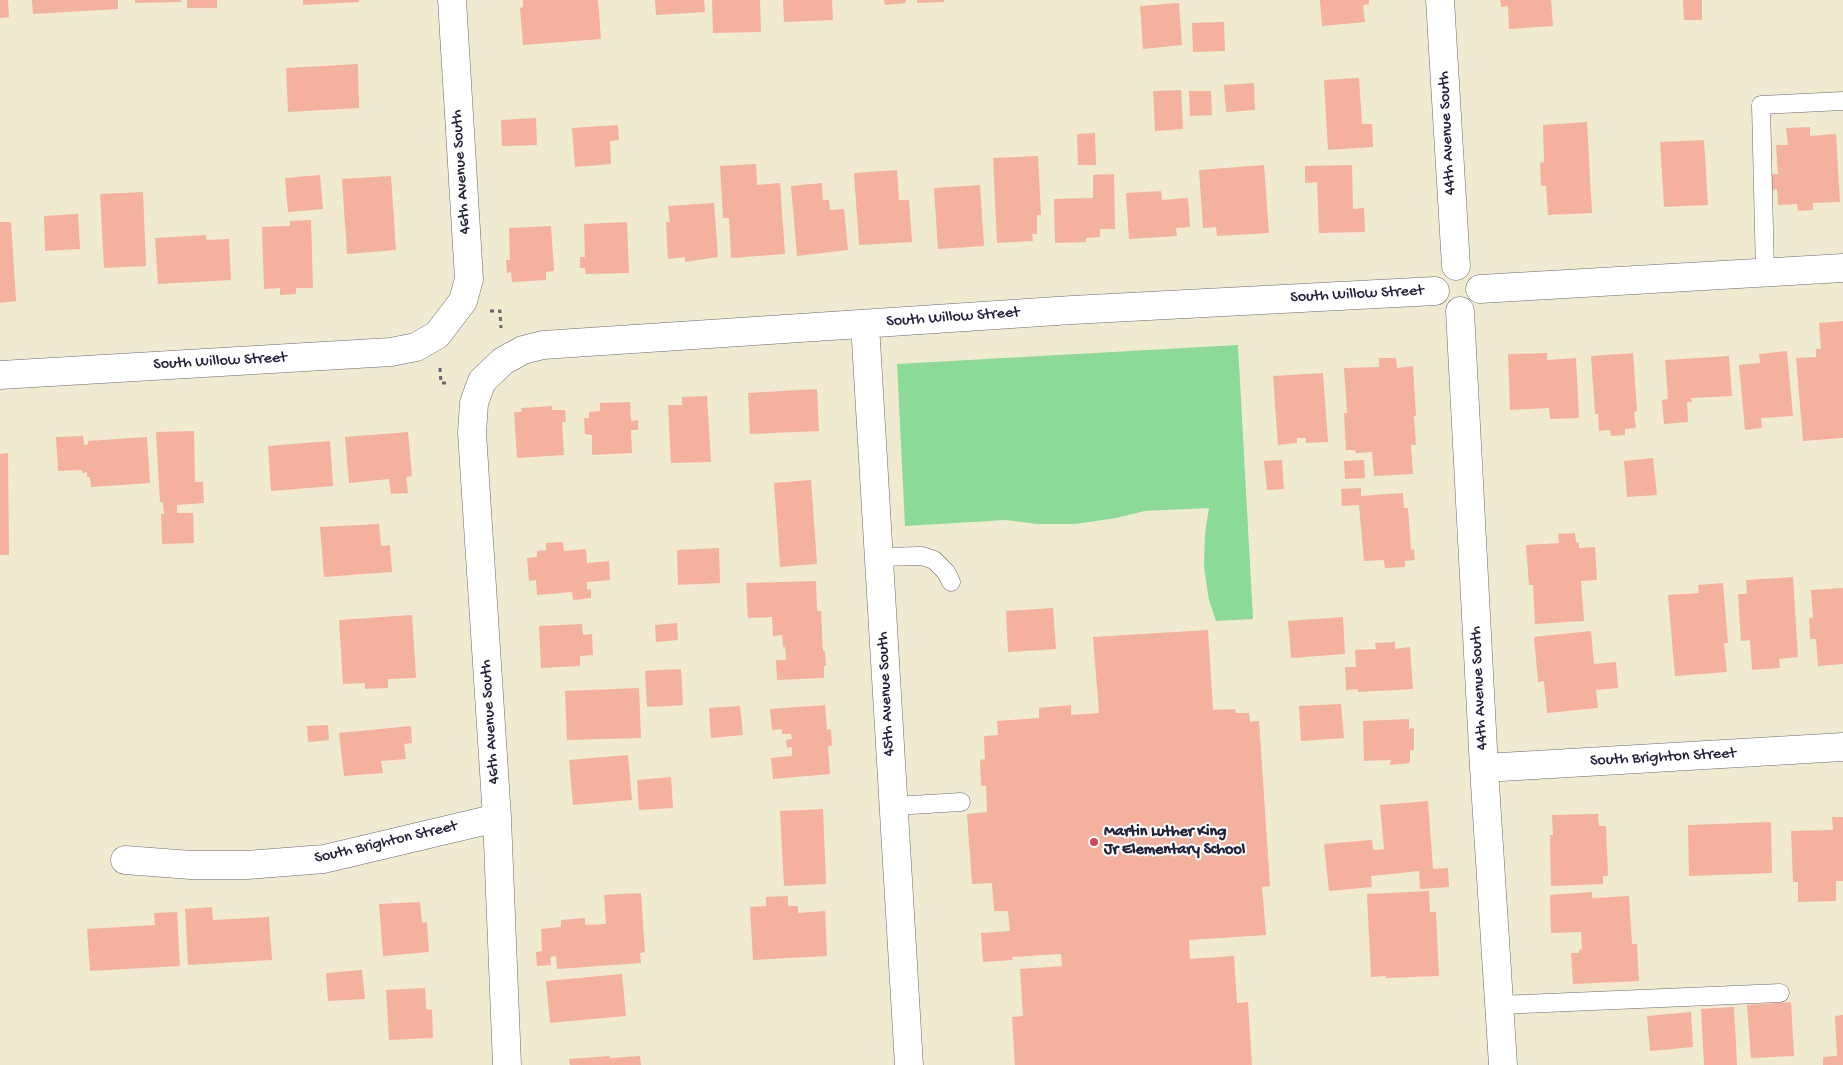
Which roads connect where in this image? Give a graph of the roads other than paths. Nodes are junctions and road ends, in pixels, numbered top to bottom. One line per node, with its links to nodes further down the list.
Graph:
1 (452, 0): 11 (street, 46th Avenue South)
2 (1440, 0): 4 (street, 44th Avenue South)
3 (1843, 101): 6 (lane)
4 (1456, 266): 7 (street); 8 (street)
5 (1843, 268): 6 (street)
6 (1765, 273): 7 (street)
7 (1480, 289): 9 (street)
8 (1436, 291): 9 (street); 10 (street, South Willow Street)
9 (1460, 311): 17 (street, 44th Avenue South)
10 (865, 324): 13 (street, South Willow Street); 14 (street, 45th Avenue South)
11 (437, 335): 12 (street, South Willow Street)
12 (0, 375)
13 (482, 381): 20 (street, 46th Avenue South)
14 (880, 557): 15 (lane); 19 (street, 45th Avenue South)
15 (951, 582)
16 (1843, 747): 17 (street, South Brighton Street)
17 (1484, 768): 23 (street, 44th Avenue South)
18 (961, 802): 19 (lane)
19 (894, 806): 25 (street, 45th Avenue South)
20 (497, 818): 21 (street, South Brighton Street); 24 (street, 46th Avenue South)
21 (125, 860)
22 (1780, 993): 23 (lane)
23 (1500, 1005): 26 (street, 44th Avenue South)
24 (507, 1065)
25 (909, 1065)
26 (1503, 1065)

